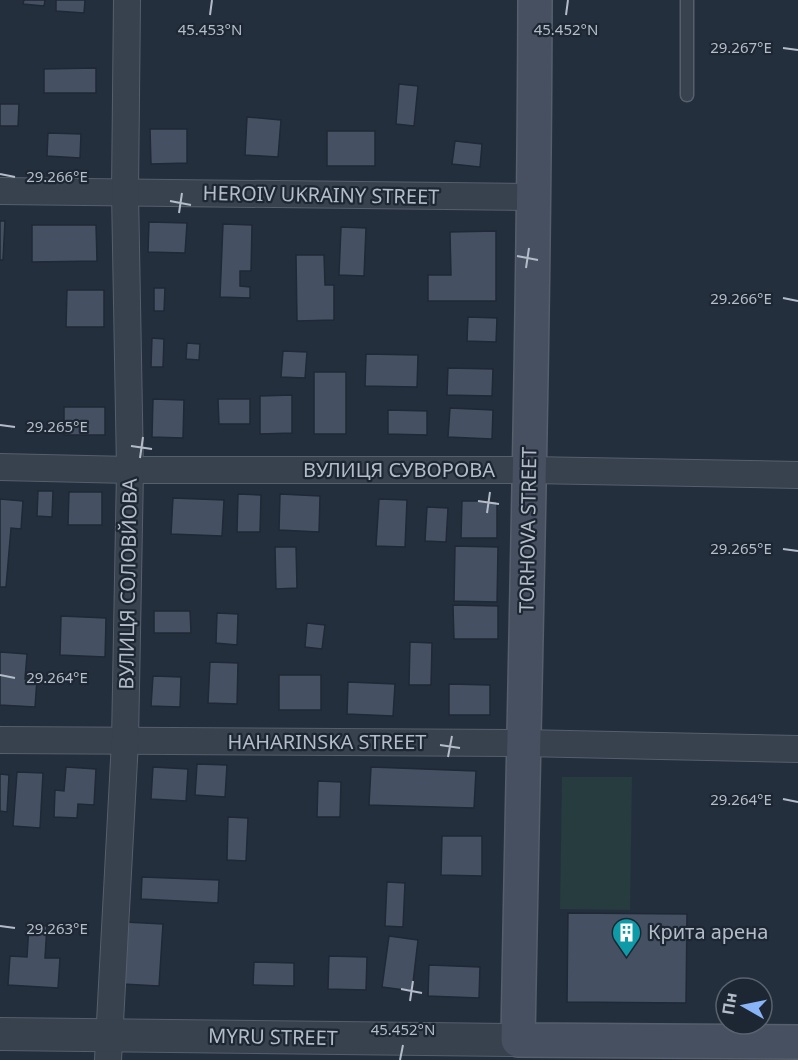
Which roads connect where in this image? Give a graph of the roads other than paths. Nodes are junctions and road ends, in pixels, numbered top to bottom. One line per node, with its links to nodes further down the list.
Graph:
1 (127, 0): 6 (street, ВУЛИЦЯ СОЛОВЙОВА)
2 (535, 0): 7 (main road, TORHOVA STREET)
3 (687, 0): 4 (lane)
4 (687, 95)
5 (0, 191): 6 (street, HEROIV UKRAINY STREET)
6 (125, 192): 7 (street, HEROIV UKRAINY STREET); 9 (street, ВУЛИЦЯ СОЛОВЙОВА)
7 (534, 197): 10 (main road, TORHOVA STREET)
8 (0, 467): 9 (street, ВУЛИЦЯ СУВОРОВА)
9 (130, 470): 10 (street, ВУЛИЦЯ СУВОРОВА); 13 (street, ВУЛИЦЯ СОЛОВЙОВА)
10 (530, 470): 11 (street, ВУЛИЦЯ СУВОРОВА); 14 (main road, TORHOVA STREET)
11 (798, 475)
12 (0, 740): 13 (street, HAHARINSKA STREET)
13 (125, 741): 14 (street, HAHARINSKA STREET); 18 (street, ВУЛИЦЯ СОЛОВЙОВА)
14 (523, 743): 15 (street, HAHARINSKA STREET); 19 (main road, TORHOVA STREET)
15 (798, 749)
16 (0, 1034): 18 (street, MYRU STREET)
17 (798, 1042): 19 (main road, MYRU STREET)
18 (108, 1048): 19 (street, MYRU STREET)
19 (518, 1050)

